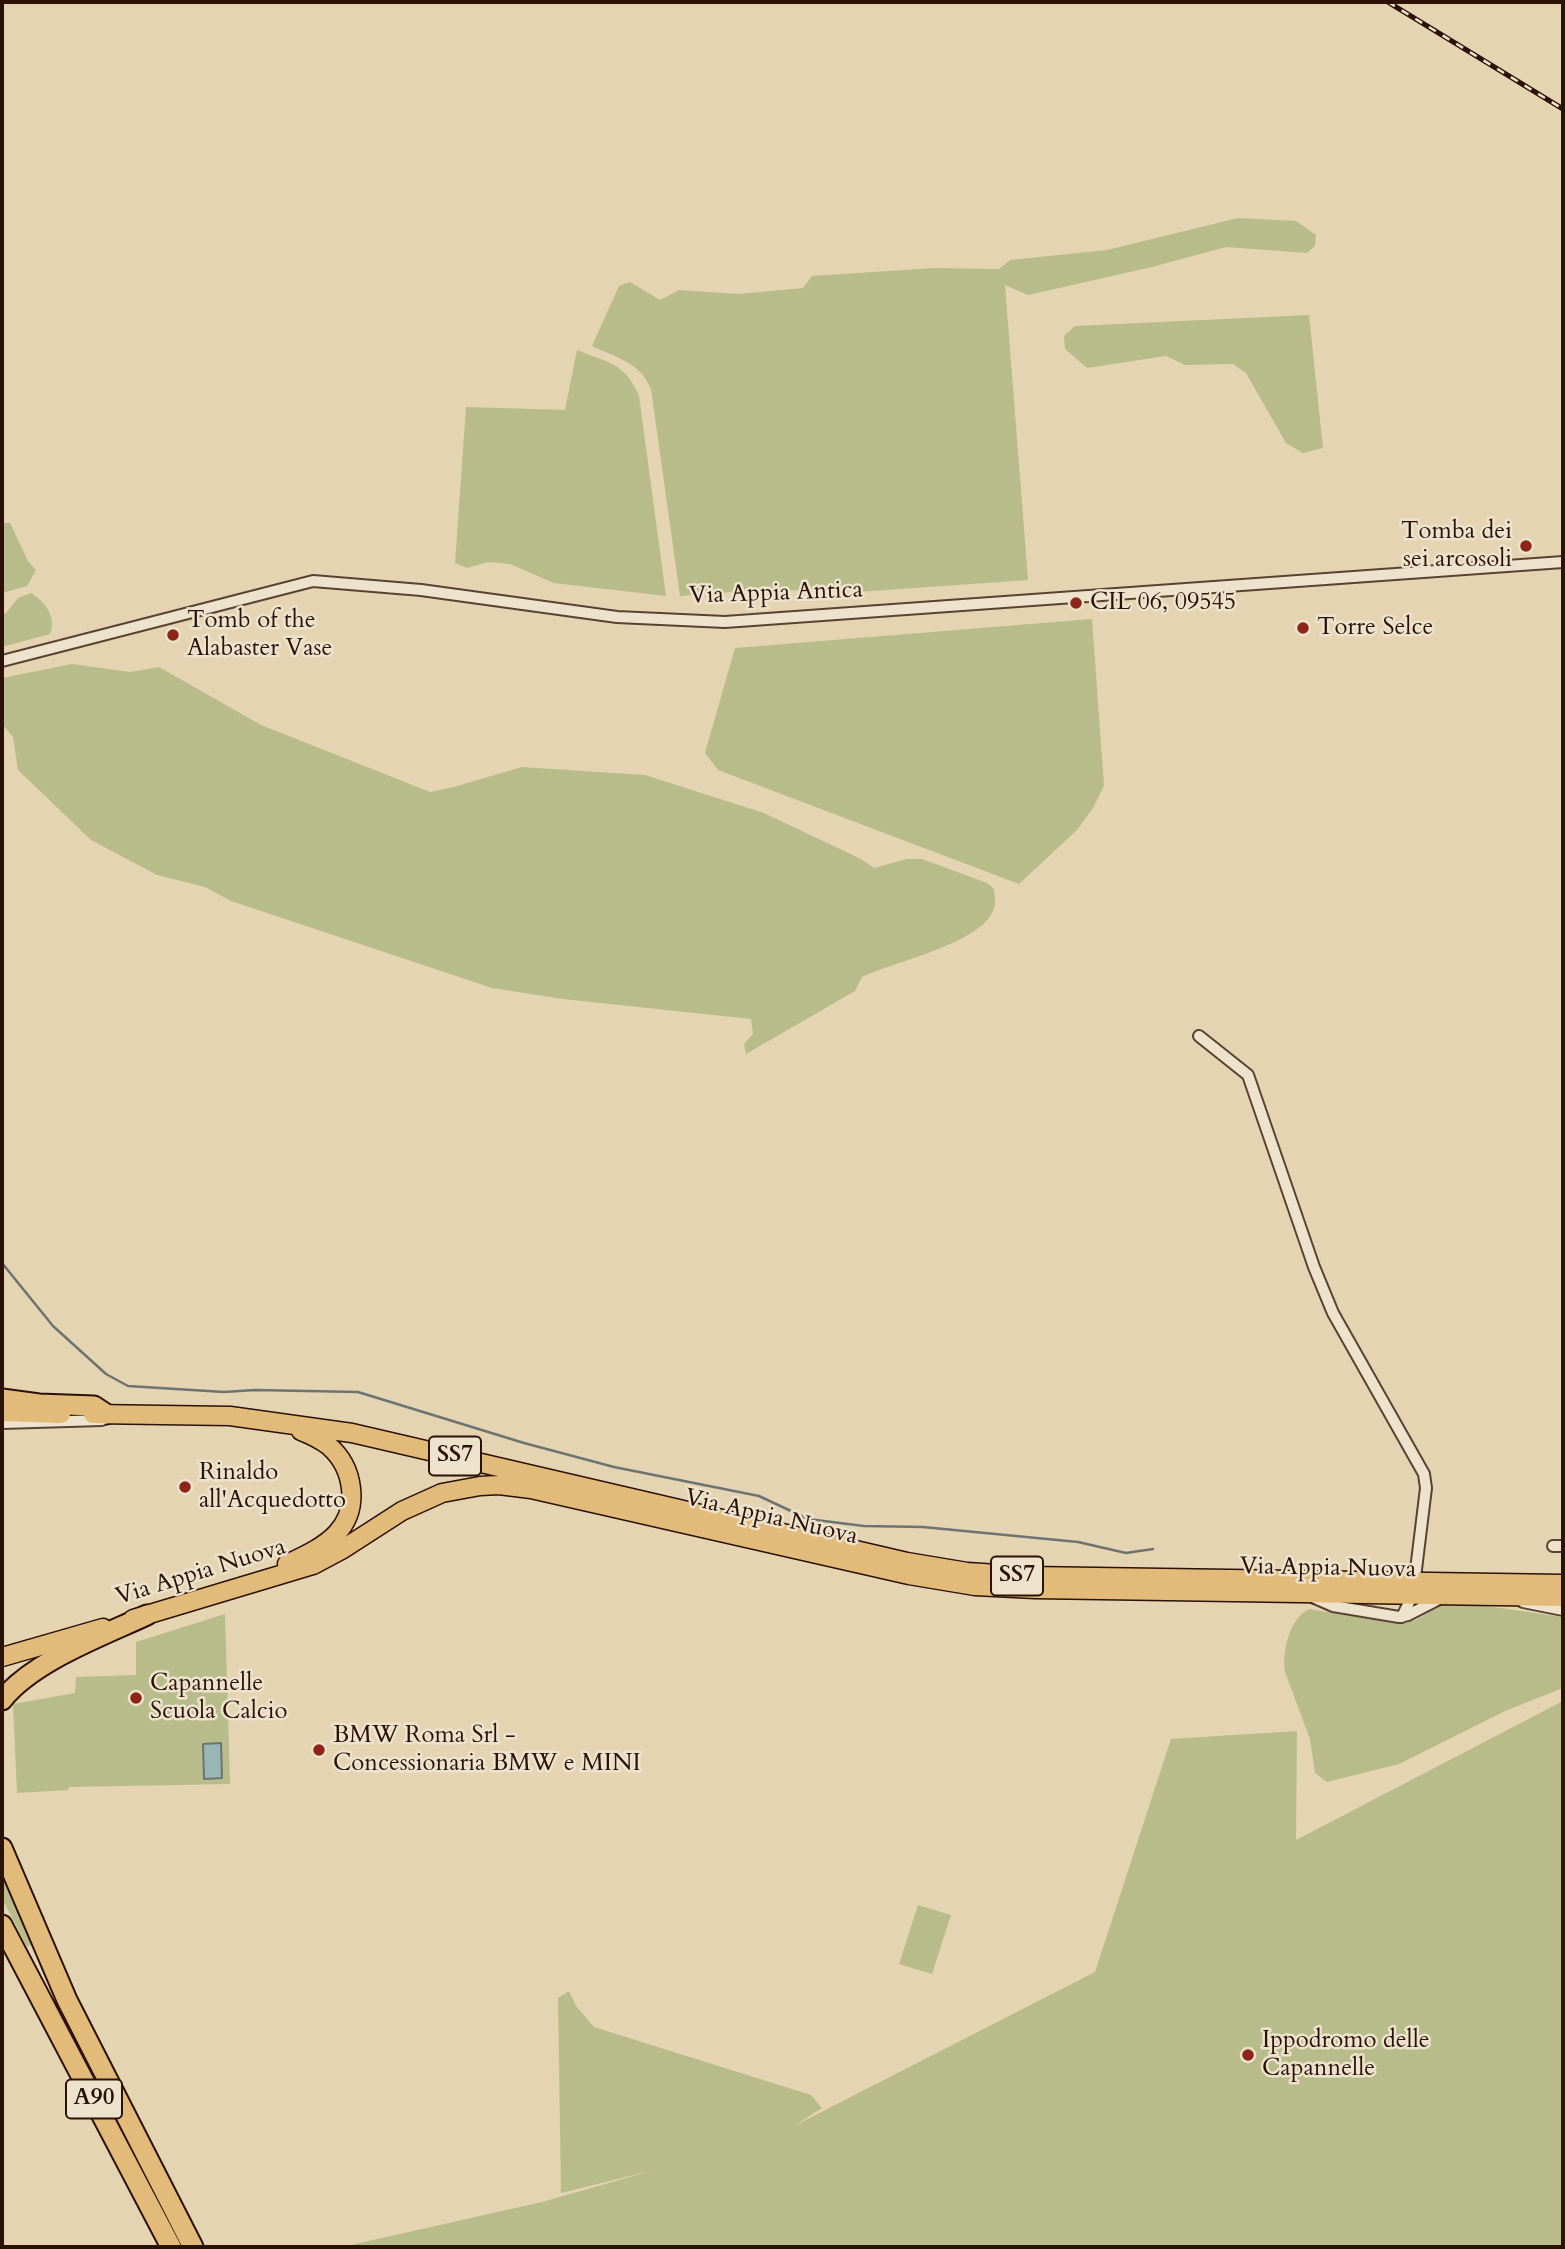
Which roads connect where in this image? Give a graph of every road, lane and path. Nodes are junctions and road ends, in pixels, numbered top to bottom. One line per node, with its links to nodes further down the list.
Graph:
1 (1563, 562): 2 (street, Via Appia Antica)
2 (2, 661)
3 (1199, 1036): 12 (street)
4 (2, 1399): 6 (highway)
5 (2, 1412): 6 (main road, Via Appia Nuova / SS7)
6 (106, 1415): 7 (main road, Via Appia Nuova / SS7)
7 (147, 1415): 8 (main road, Via Appia Nuova / SS7); 9 (street, Via Appia Nuova)
8 (281, 1422): 10 (main road); 12 (main road, Via Appia Nuova / SS7)
9 (2, 1423)
10 (278, 1575): 13 (main road, Via Appia Nuova / SS7); 18 (main road, Via Appia Nuova)
11 (1563, 1584): 12 (main road, Via Appia Nuova / SS7)
12 (1413, 1588): 13 (main road, Via Appia Nuova / SS7); 14 (main road, Via Appia Nuova / SS7); 19 (street)
13 (1308, 1594): 19 (street)
14 (1446, 1595): 15 (main road, Via Appia Nuova / SS7); 19 (street)
15 (1507, 1596): 16 (main road, Via Appia Nuova / SS7); 17 (street)
16 (1563, 1597)
17 (1563, 1610)
18 (148, 1615): 20 (main road, Via Appia Nuova); 21 (highway)
19 (1402, 1616)
20 (2, 1657)
21 (2, 1700)
22 (2, 1848): 25 (highway, A90)
23 (2, 1925): 24 (highway, A90)
24 (171, 2247)
25 (193, 2247)

